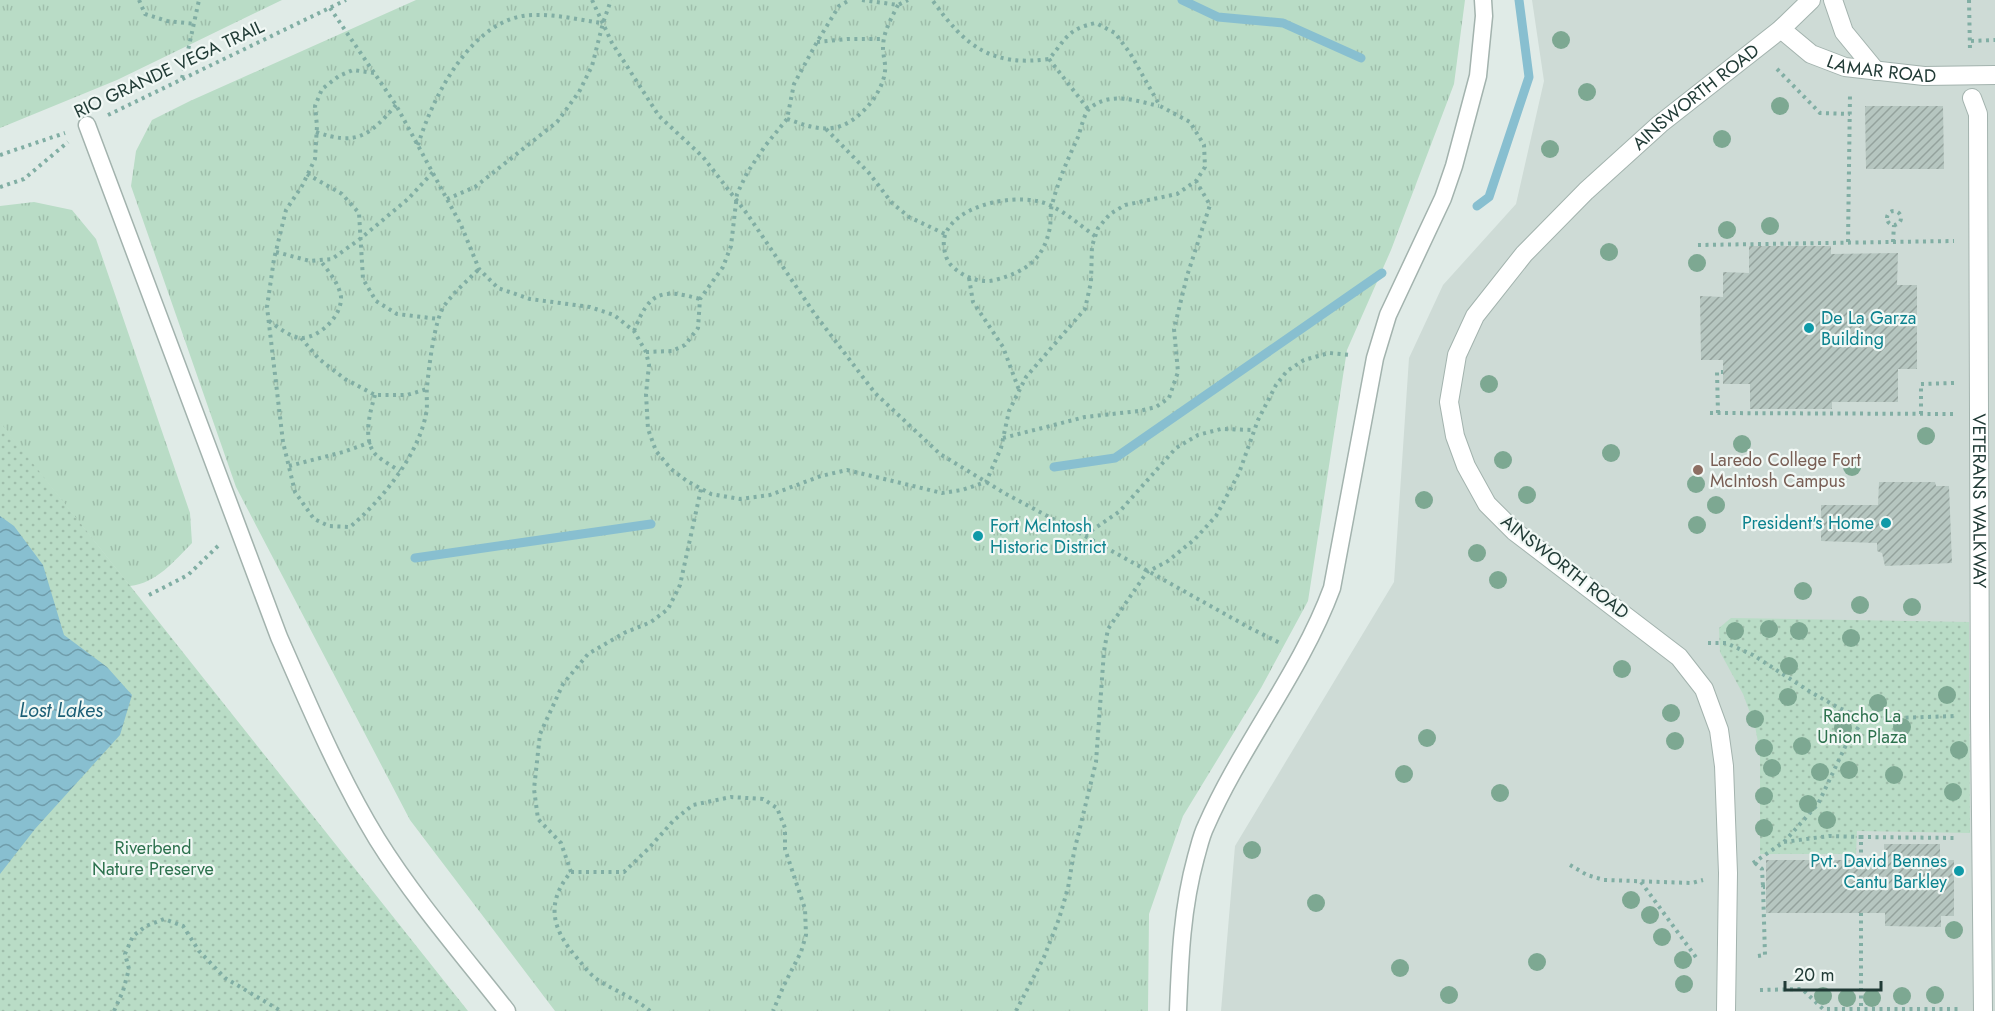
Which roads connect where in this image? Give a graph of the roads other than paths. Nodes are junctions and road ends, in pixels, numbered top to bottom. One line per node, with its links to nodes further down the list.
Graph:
1 (1483, 0): 11 (lane)
2 (1811, 0): 4 (street, AINSWORTH ROAD)
3 (1833, 0): 5 (street)
4 (1781, 29): 5 (street, LAMAR ROAD); 12 (street, AINSWORTH ROAD)
5 (1876, 71): 6 (street, LAMAR ROAD)
6 (1995, 75)
7 (1972, 98): 9 (street, VETERANS WALKWAY)
8 (87, 125): 10 (lane)
9 (1983, 1010)
10 (507, 1011)
11 (1178, 1011)
12 (1726, 1011)

